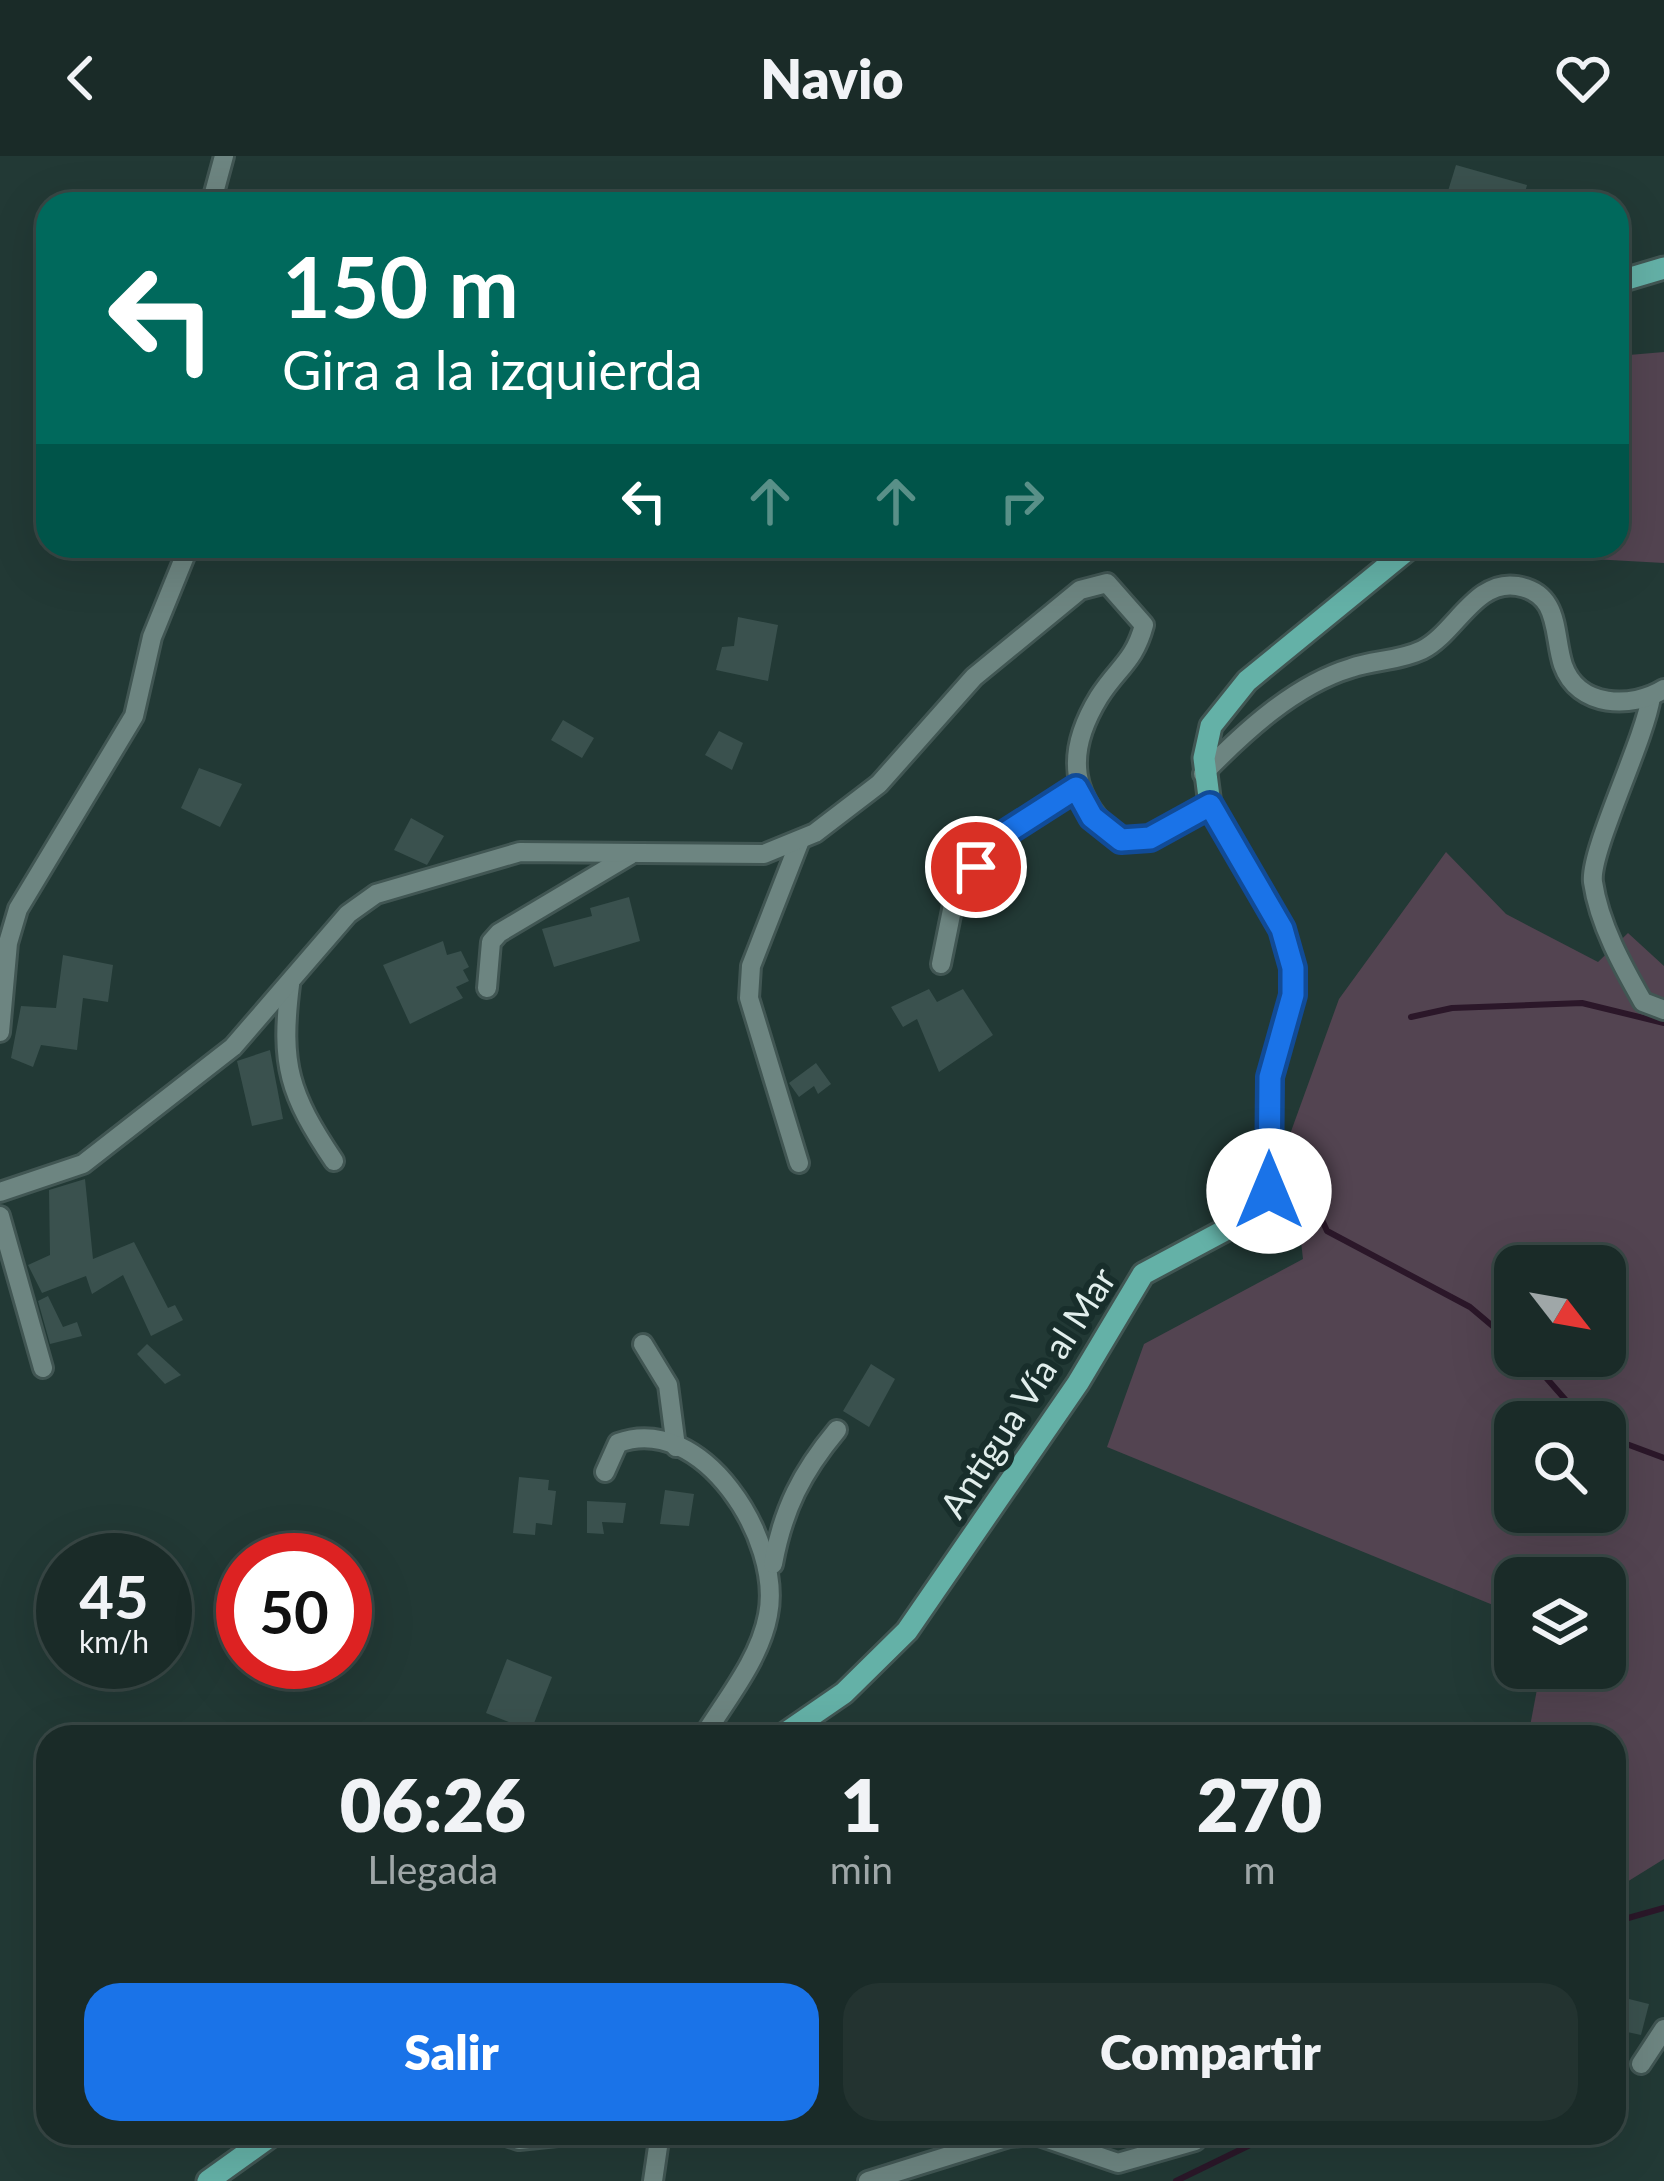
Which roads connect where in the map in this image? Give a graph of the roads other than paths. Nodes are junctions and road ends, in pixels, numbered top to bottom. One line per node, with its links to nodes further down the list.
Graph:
1 (224, 156): 2 (street)
2 (215, 192)
3 (1664, 268): 4 (main road)
4 (1629, 278)
5 (184, 558): 17 (street)
6 (1397, 558): 8 (main road, Antigua Vía al Mar)
7 (1658, 693): 8 (street); 16 (street)
8 (1203, 774): 10 (main road, Antigua Vía al Mar)
9 (1076, 788): 10 (street); 11 (street); 13 (street)
10 (1210, 805): 29 (main road, Antigua Vía al Mar)
11 (799, 843): 12 (street); 19 (street)
12 (634, 853): 14 (street); 15 (street)
13 (941, 964)
14 (290, 985): 18 (street); 20 (street)
15 (487, 988)
16 (1664, 1010)
17 (0, 1032)
18 (334, 1161)
19 (799, 1163)
20 (0, 1192)
21 (0, 1216): 23 (street)
22 (643, 1343): 25 (street)
23 (43, 1368)
24 (837, 1430): 27 (street)
25 (676, 1447): 26 (street); 27 (street)
26 (605, 1472)
27 (771, 1574): 28 (street)
28 (710, 1725)
29 (798, 1725)
30 (1664, 2029): 31 (street)
31 (1641, 2064)
32 (258, 2145): 37 (main road)
33 (658, 2145): 38 (street)
34 (983, 2145): 39 (street)
35 (1065, 2145): 36 (street)
36 (1181, 2145)
37 (208, 2181)
38 (653, 2181)
39 (868, 2181)

